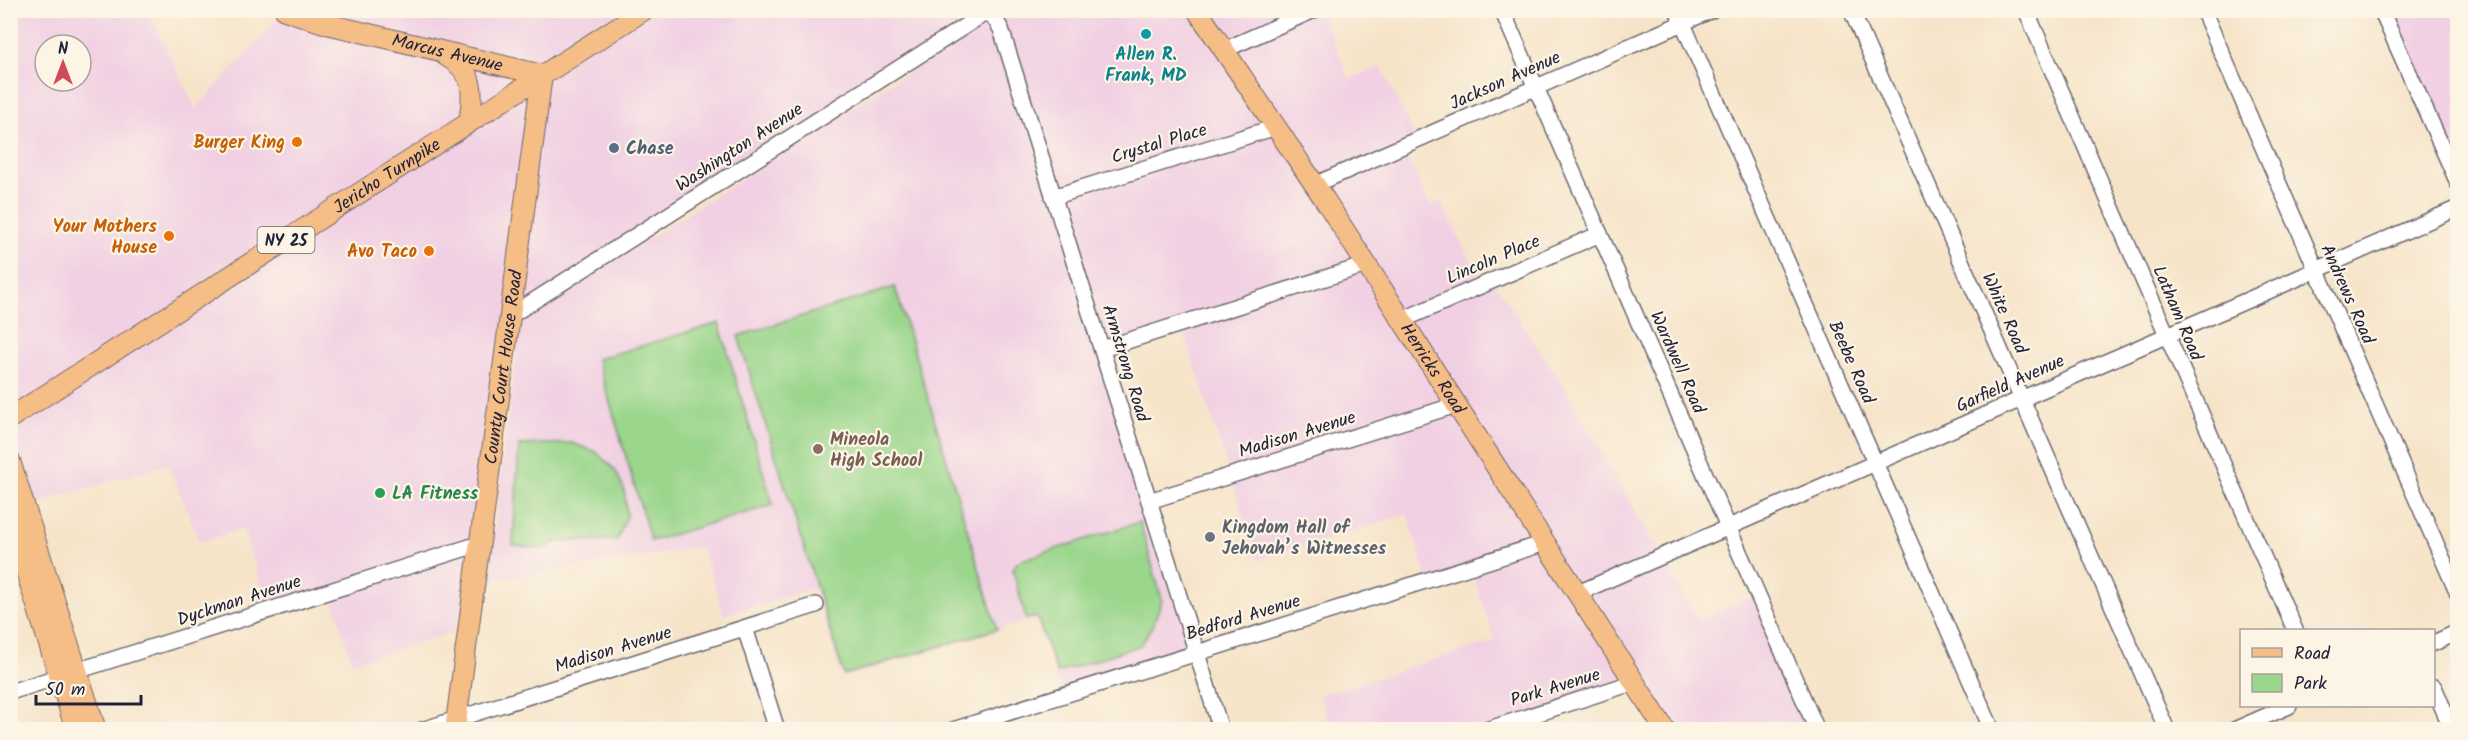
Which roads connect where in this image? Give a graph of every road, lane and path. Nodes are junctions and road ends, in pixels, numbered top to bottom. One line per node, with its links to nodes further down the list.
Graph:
1 (285, 10): 13 (main road, Marcus Avenue)
2 (644, 10): 15 (main road, Jericho Turnpike / NY 25)
3 (1197, 10): 14 (main road, Herricks Road)
4 (1314, 10): 14 (street)
5 (1503, 10): 16 (street, Wardwell Road)
6 (1712, 10): 12 (street, Jackson Avenue)
7 (1851, 10): 30 (street, White Road)
8 (2026, 10): 28 (street, Latham Road)
9 (2203, 10): 25 (street, Andrews Road)
10 (2381, 10): 19 (street)
11 (989, 11): 21 (street, Armstrong Road); 26 (street, Washington Avenue)
12 (1680, 17): 16 (street, Jackson Avenue); 34 (street, Beebe Road)
13 (413, 44): 15 (main road, Marcus Avenue); 17 (main road)
14 (1224, 50): 18 (main road, Herricks Road)
15 (542, 75): 17 (main road, Jericho Turnpike / NY 25); 26 (main road, County Court House Road)
16 (1536, 87): 20 (street, Jackson Avenue); 23 (street, Wardwell Road)
17 (469, 122): 32 (main road, Jericho Turnpike / NY 25)
18 (1276, 127): 20 (main road, Herricks Road); 21 (street, Crystal Place)
19 (2457, 183)
20 (1314, 185): 24 (main road, Herricks Road)
21 (1053, 197): 29 (street, Armstrong Road)
22 (2457, 208): 25 (street, Garfield Avenue)
23 (1600, 234): 27 (street, Lincoln Place); 37 (street, Wardwell Road)
24 (1366, 265): 27 (main road, Herricks Road); 29 (street)
25 (2316, 270): 28 (street, Garfield Avenue); 41 (street, Andrews Road)
26 (510, 316): 39 (main road, County Court House Road)
27 (1401, 320): 31 (main road, Herricks Road)
28 (2167, 335): 30 (street, Garfield Avenue); 44 (street, Latham Road)
29 (1102, 350): 35 (street, Armstrong Road)
30 (2021, 399): 34 (street, Garfield Avenue); 64 (street, White Road)
31 (1456, 405): 35 (street, Madison Avenue); 38 (main road, Herricks Road)
32 (10, 418)
33 (10, 461): 48 (main road)
34 (1875, 463): 37 (street, Garfield Avenue); 63 (street, Beebe Road)
35 (1149, 501): 47 (street, Armstrong Road)
36 (10, 520): 48 (main road)
37 (1729, 527): 40 (street, Garfield Avenue); 62 (street, Wardwell Road)
38 (1545, 543): 40 (main road, Herricks Road); 47 (street, Bedford Avenue)
39 (479, 544): 48 (street, Dyckman Avenue); 53 (main road, County Court House Road)
40 (1578, 593): 49 (main road, Herricks Road)
41 (2457, 594)
42 (816, 605): 43 (street, Madison Avenue)
43 (745, 628): 53 (street, Madison Avenue); 57 (street)
44 (2295, 629)
45 (2457, 632): 46 (street)
46 (2435, 642)
47 (1197, 652): 58 (street, Bedford Avenue); 59 (street, Armstrong Road)
48 (69, 674): 51 (street, Dyckman Avenue); 54 (main road); 55 (main road)
49 (1635, 682): 60 (street, Park Avenue); 61 (main road, Herricks Road)
50 (2435, 691): 66 (street)
51 (10, 692)
52 (2284, 707): 65 (street)
53 (456, 724): 56 (street, Madison Avenue)
54 (76, 729)
55 (96, 729)
56 (422, 729)
57 (777, 729)
58 (952, 729)
59 (1221, 729)
60 (1486, 729)
61 (1665, 729)
62 (1817, 729)
63 (1992, 729)
64 (2167, 729)
65 (2234, 729)
66 (2452, 729)

